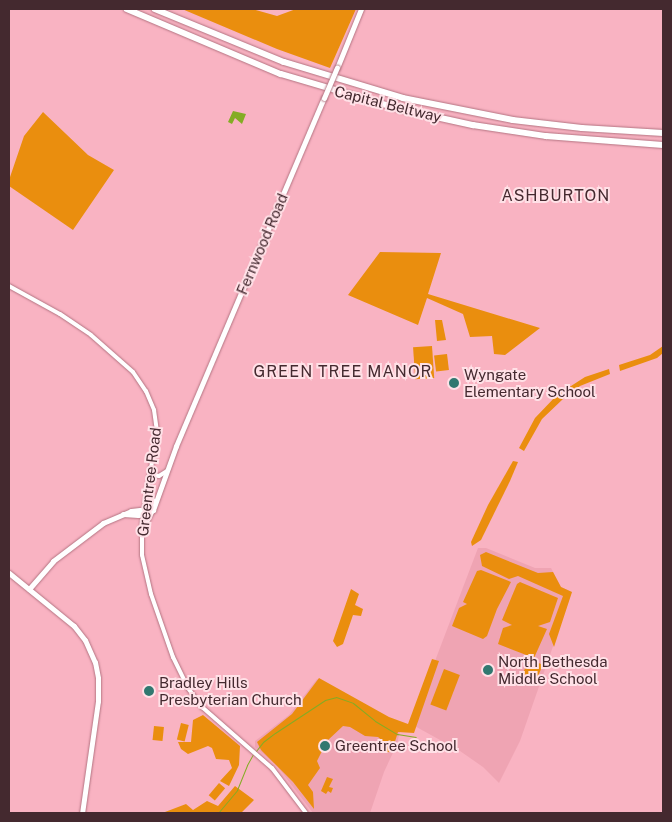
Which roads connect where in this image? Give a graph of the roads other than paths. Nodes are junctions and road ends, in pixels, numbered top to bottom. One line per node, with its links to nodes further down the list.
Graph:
1 (127, 9): 5 (highway, Capital Beltway)
2 (155, 9): 4 (highway, Capital Beltway)
3 (361, 9): 8 (main road, Fernwood Road, bridge)
4 (663, 133)
5 (663, 145)
6 (9, 286): 7 (street, Greentree Road)
7 (152, 468): 8 (street); 11 (street, Greentree Road)
8 (167, 471): 9 (main road, Fernwood Road)
9 (164, 479): 10 (main road, Fernwood Road); 11 (main road, Fernwood Road)
10 (153, 510): 11 (main road); 12 (street)
11 (144, 512): 12 (street, Greentree Road); 14 (main road)
12 (142, 532): 16 (street, Greentree Road)
13 (9, 573): 14 (main road)
14 (29, 590): 15 (main road)
15 (82, 813)
16 (306, 813)

